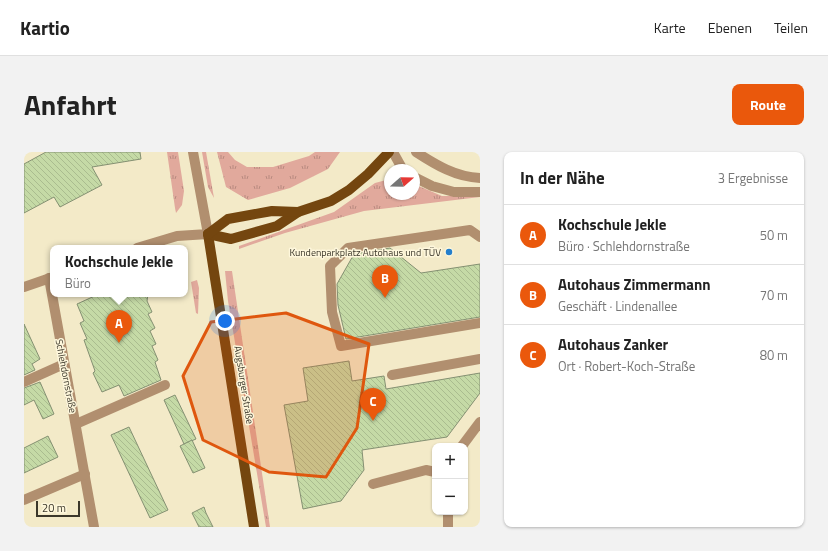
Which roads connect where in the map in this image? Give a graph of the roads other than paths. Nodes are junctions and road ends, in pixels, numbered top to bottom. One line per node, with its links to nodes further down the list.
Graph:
1 (193, 152): 10 (street, Augsburger Straße)
2 (389, 152): 9 (main road)
3 (393, 152): 5 (street)
4 (416, 152): 6 (street)
5 (400, 164)
6 (480, 178)
7 (420, 180): 8 (street)
8 (480, 192)
9 (298, 212): 10 (main road); 10 (main road)
10 (208, 234): 12 (street); 31 (main road, Augsburger Straße)
11 (480, 237): 16 (street)
12 (147, 245)
13 (50, 278): 14 (street)
14 (24, 287)
15 (54, 297): 18 (street, Schlehdornstraße)
16 (480, 323)
17 (480, 359): 19 (street)
18 (64, 364): 20 (street); 23 (street, Schlehdornstraße)
19 (392, 375)
20 (24, 382)
21 (165, 385): 23 (street)
22 (480, 422): 24 (street)
23 (76, 424): 26 (street, Schlehdornstraße)
24 (464, 443)
25 (432, 471): 27 (street)
26 (85, 474): 28 (street); 30 (street, Schlehdornstraße)
27 (373, 484)
28 (24, 500)
29 (448, 515): 32 (street)
30 (94, 527)
31 (254, 527)
32 (448, 527)

